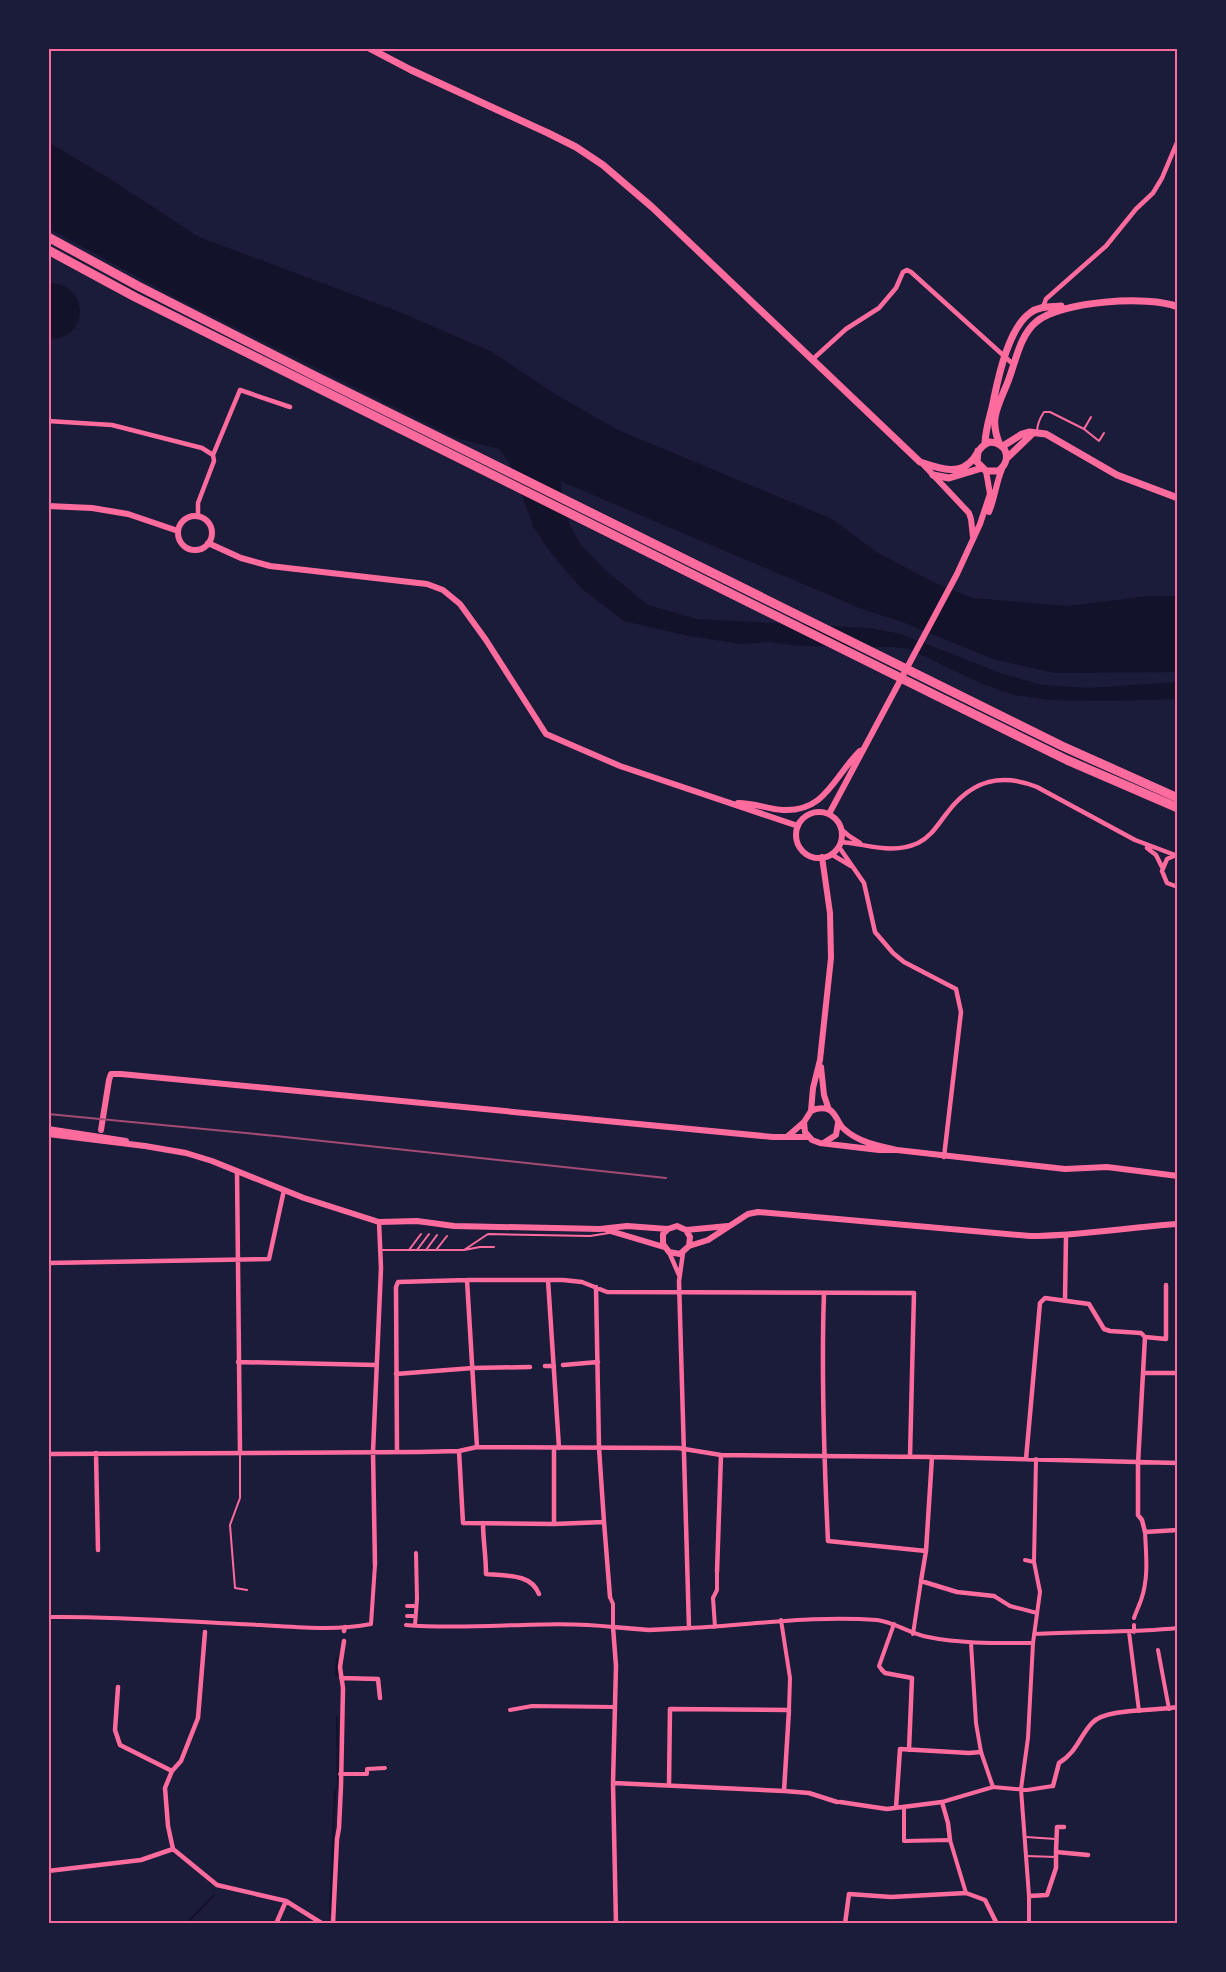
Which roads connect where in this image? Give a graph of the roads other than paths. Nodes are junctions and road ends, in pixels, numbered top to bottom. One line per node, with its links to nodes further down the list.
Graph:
1 (369, 48): 9 (main road)
2 (1178, 140): 5 (street)
3 (48, 237): 34 (highway)
4 (48, 250): 36 (highway)
5 (1043, 307): 6 (main road); 8 (main road)
6 (1070, 307): 7 (main road); 10 (main road)
7 (1178, 307)
8 (1004, 356): 9 (street); 10 (street); 17 (main road)
9 (813, 359): 22 (main road)
10 (1014, 365): 18 (main road)
11 (290, 407): 20 (street)
12 (1091, 417): 14 (lane)
13 (48, 421): 20 (street)
14 (1084, 429): 15 (lane); 16 (lane)
15 (1035, 433): 18 (main road); 21 (main road); 26 (main road)
16 (1104, 433)
17 (985, 443): 18 (main road); 19 (main road)
18 (1002, 446): 21 (main road)
19 (978, 451): 22 (main road); 24 (main road)
20 (213, 455): 28 (street)
21 (1007, 459): 23 (main road)
22 (920, 462): 25 (street)
23 (1002, 469): 24 (main road); 32 (street)
24 (984, 470): 25 (main road); 30 (street)
25 (933, 474): 30 (street)
26 (1178, 498)
27 (48, 506): 29 (street)
28 (198, 517): 29 (street); 31 (street)
29 (178, 531): 31 (street)
30 (973, 539): 32 (street)
31 (208, 543): 35 (street)
32 (956, 576): 33 (street)
33 (865, 747): 35 (street); 37 (street)
34 (1178, 798)
35 (732, 803): 38 (street)
36 (1178, 808)
37 (829, 814): 38 (street); 39 (street)
38 (798, 826): 45 (street)
39 (841, 829): 41 (street); 42 (street)
40 (1135, 840): 42 (street); 44 (street); 46 (street)
41 (840, 844): 42 (street); 43 (street); 47 (street)
42 (862, 844)
43 (831, 854): 45 (street); 47 (street)
44 (1176, 854): 46 (street)
45 (822, 857): 49 (street)
46 (1162, 867): 48 (street)
47 (855, 870): 63 (street)
48 (1178, 887)
49 (820, 1060): 50 (street); 51 (street)
50 (829, 1110): 51 (street); 53 (street)
51 (811, 1111): 52 (street)
52 (804, 1122): 57 (street); 58 (street)
53 (838, 1122): 60 (street); 62 (street)
54 (101, 1130): 56 (street); 57 (street); 59 (street)
55 (48, 1132): 56 (street); 61 (street)
56 (95, 1135): 59 (street)
57 (788, 1136): 58 (street)
58 (808, 1137): 60 (street)
59 (114, 1139): 61 (street)
60 (825, 1142): 62 (street)
61 (145, 1146): 64 (street)
62 (897, 1150): 63 (street)
63 (944, 1157): 65 (street)
64 (237, 1171): 66 (street); 89 (street)
65 (1178, 1176)
66 (284, 1190): 67 (street); 89 (street)
67 (379, 1222): 71 (street); 81 (street)
68 (1178, 1224): 78 (street)
69 (728, 1226): 72 (street); 78 (street); 79 (street)
70 (668, 1228): 71 (street); 72 (street); 87 (street)
71 (600, 1229): 73 (street)
72 (686, 1230): 79 (street)
73 (616, 1232): 86 (lane); 87 (street)
74 (421, 1234): 82 (lane)
75 (429, 1234): 83 (lane)
76 (437, 1235): 84 (lane)
77 (447, 1236): 85 (lane)
78 (1066, 1236): 98 (street)
79 (689, 1246): 88 (street)
80 (494, 1247): 86 (lane)
81 (380, 1250): 82 (lane); 102 (street)
82 (409, 1250): 83 (lane)
83 (417, 1250): 84 (lane)
84 (426, 1250): 85 (lane)
85 (436, 1250): 86 (lane)
86 (464, 1250)
87 (666, 1250): 88 (street); 91 (street)
88 (683, 1253): 91 (street)
89 (238, 1260): 90 (street); 100 (street)
90 (48, 1263)
91 (679, 1275): 96 (street)
92 (467, 1280): 93 (street); 107 (street); 109 (street)
93 (548, 1280): 95 (street); 105 (street)
94 (1166, 1285): 99 (street)
95 (596, 1287): 96 (street); 101 (street)
96 (680, 1293): 97 (street); 114 (street)
97 (824, 1293): 122 (street); 123 (street)
98 (1065, 1300): 99 (street); 125 (street)
99 (1145, 1337): 110 (street)
100 (238, 1362): 102 (street); 116 (street)
101 (598, 1362): 103 (street); 113 (street)
102 (376, 1365): 117 (street)
103 (562, 1365)
104 (544, 1366): 105 (street)
105 (554, 1366): 112 (street)
106 (527, 1367): 107 (street)
107 (472, 1368): 109 (street); 111 (street)
108 (1178, 1373): 110 (street)
109 (396, 1374): 118 (street)
110 (1143, 1374): 127 (street)
111 (477, 1447): 112 (street); 115 (street)
112 (557, 1448): 113 (street); 131 (street)
113 (599, 1448): 114 (street); 129 (street)
114 (683, 1448): 121 (street); 161 (street)
115 (459, 1451): 118 (street); 130 (street)
116 (240, 1452): 117 (street); 119 (street); 142 (lane)
117 (373, 1452): 118 (street); 139 (street)
118 (397, 1452)
119 (96, 1453): 120 (street); 134 (street)
120 (48, 1454)
121 (721, 1455): 122 (street); 140 (street)
122 (825, 1456): 123 (street); 135 (street)
123 (910, 1456): 124 (street)
124 (932, 1457): 125 (street); 135 (street)
125 (1026, 1459): 126 (street)
126 (1036, 1460): 127 (street); 138 (street)
127 (1138, 1463): 128 (street); 133 (street)
128 (1178, 1463)
129 (604, 1522): 131 (street); 145 (street)
130 (483, 1523): 131 (street); 143 (street)
131 (554, 1524)
132 (1178, 1530): 133 (street)
133 (1145, 1532): 152 (street)
134 (98, 1550)
135 (926, 1551): 141 (street)
136 (416, 1553): 147 (street)
137 (1025, 1560): 138 (street)
138 (1034, 1562): 148 (street)
139 (375, 1565): 154 (street)
140 (717, 1572): 159 (street)
141 (921, 1581): 144 (street); 165 (street)
142 (247, 1590)
143 (539, 1594)
144 (994, 1596): 148 (street)
145 (610, 1597): 160 (street)
146 (407, 1606): 147 (street)
147 (415, 1606): 150 (street)
148 (1037, 1613): 166 (street)
149 (407, 1616): 150 (street)
150 (415, 1616): 158 (street)
151 (48, 1617): 154 (street)
152 (1134, 1618)
153 (781, 1620): 155 (street); 159 (street); 179 (street)
154 (205, 1622): 163 (street)
155 (894, 1624): 165 (street); 171 (street)
156 (1134, 1624): 164 (street)
157 (406, 1625): 158 (street)
158 (415, 1625): 160 (street)
159 (715, 1627): 161 (street)
160 (613, 1628): 161 (street); 175 (street)
161 (689, 1628)
162 (1178, 1628): 164 (street)
163 (205, 1632): 184 (street)
164 (1132, 1632): 166 (street); 180 (street)
165 (913, 1634): 168 (street)
166 (1034, 1634): 169 (street)
167 (344, 1641): 172 (street)
168 (971, 1642): 169 (street); 182 (street)
169 (1033, 1643): 190 (street)
170 (1158, 1650): 177 (street)
171 (882, 1670): 181 (street)
172 (341, 1678): 174 (street); 185 (street)
173 (118, 1687): 184 (street)
174 (380, 1698)
175 (616, 1707): 178 (street); 186 (street)
176 (1178, 1707): 177 (street)
177 (1169, 1709): 180 (street)
178 (510, 1710)
179 (789, 1710): 187 (street); 191 (street)
180 (1139, 1712): 188 (street)
181 (909, 1750): 182 (street); 193 (street)
182 (981, 1752): 189 (street)
183 (385, 1768): 185 (street)
184 (172, 1772): 199 (street)
185 (340, 1774): 209 (street)
186 (614, 1783): 187 (street); 210 (street)
187 (669, 1785): 191 (street)
188 (1053, 1786): 190 (street)
189 (993, 1787): 190 (street); 192 (street)
190 (1021, 1789): 196 (street)
191 (784, 1791): 193 (street)
192 (942, 1802): 194 (street); 198 (street)
193 (896, 1808): 194 (street)
194 (904, 1808): 198 (street)
195 (1064, 1827): 197 (street)
196 (1024, 1837): 197 (lane); 202 (street)
197 (1056, 1839): 200 (street)
198 (950, 1840): 204 (street)
199 (173, 1849): 203 (street); 206 (street)
200 (1056, 1855): 201 (street); 202 (lane); 205 (street)
201 (1088, 1855)
202 (1026, 1856): 205 (street)
203 (48, 1871)
204 (966, 1893): 211 (street); 212 (street)
205 (1029, 1896): 213 (street)
206 (286, 1901): 207 (street); 208 (street)
207 (276, 1924)
208 (323, 1924)
209 (333, 1924)
210 (616, 1924)
211 (845, 1924)
212 (999, 1924): 213 (street)
213 (1029, 1924)

